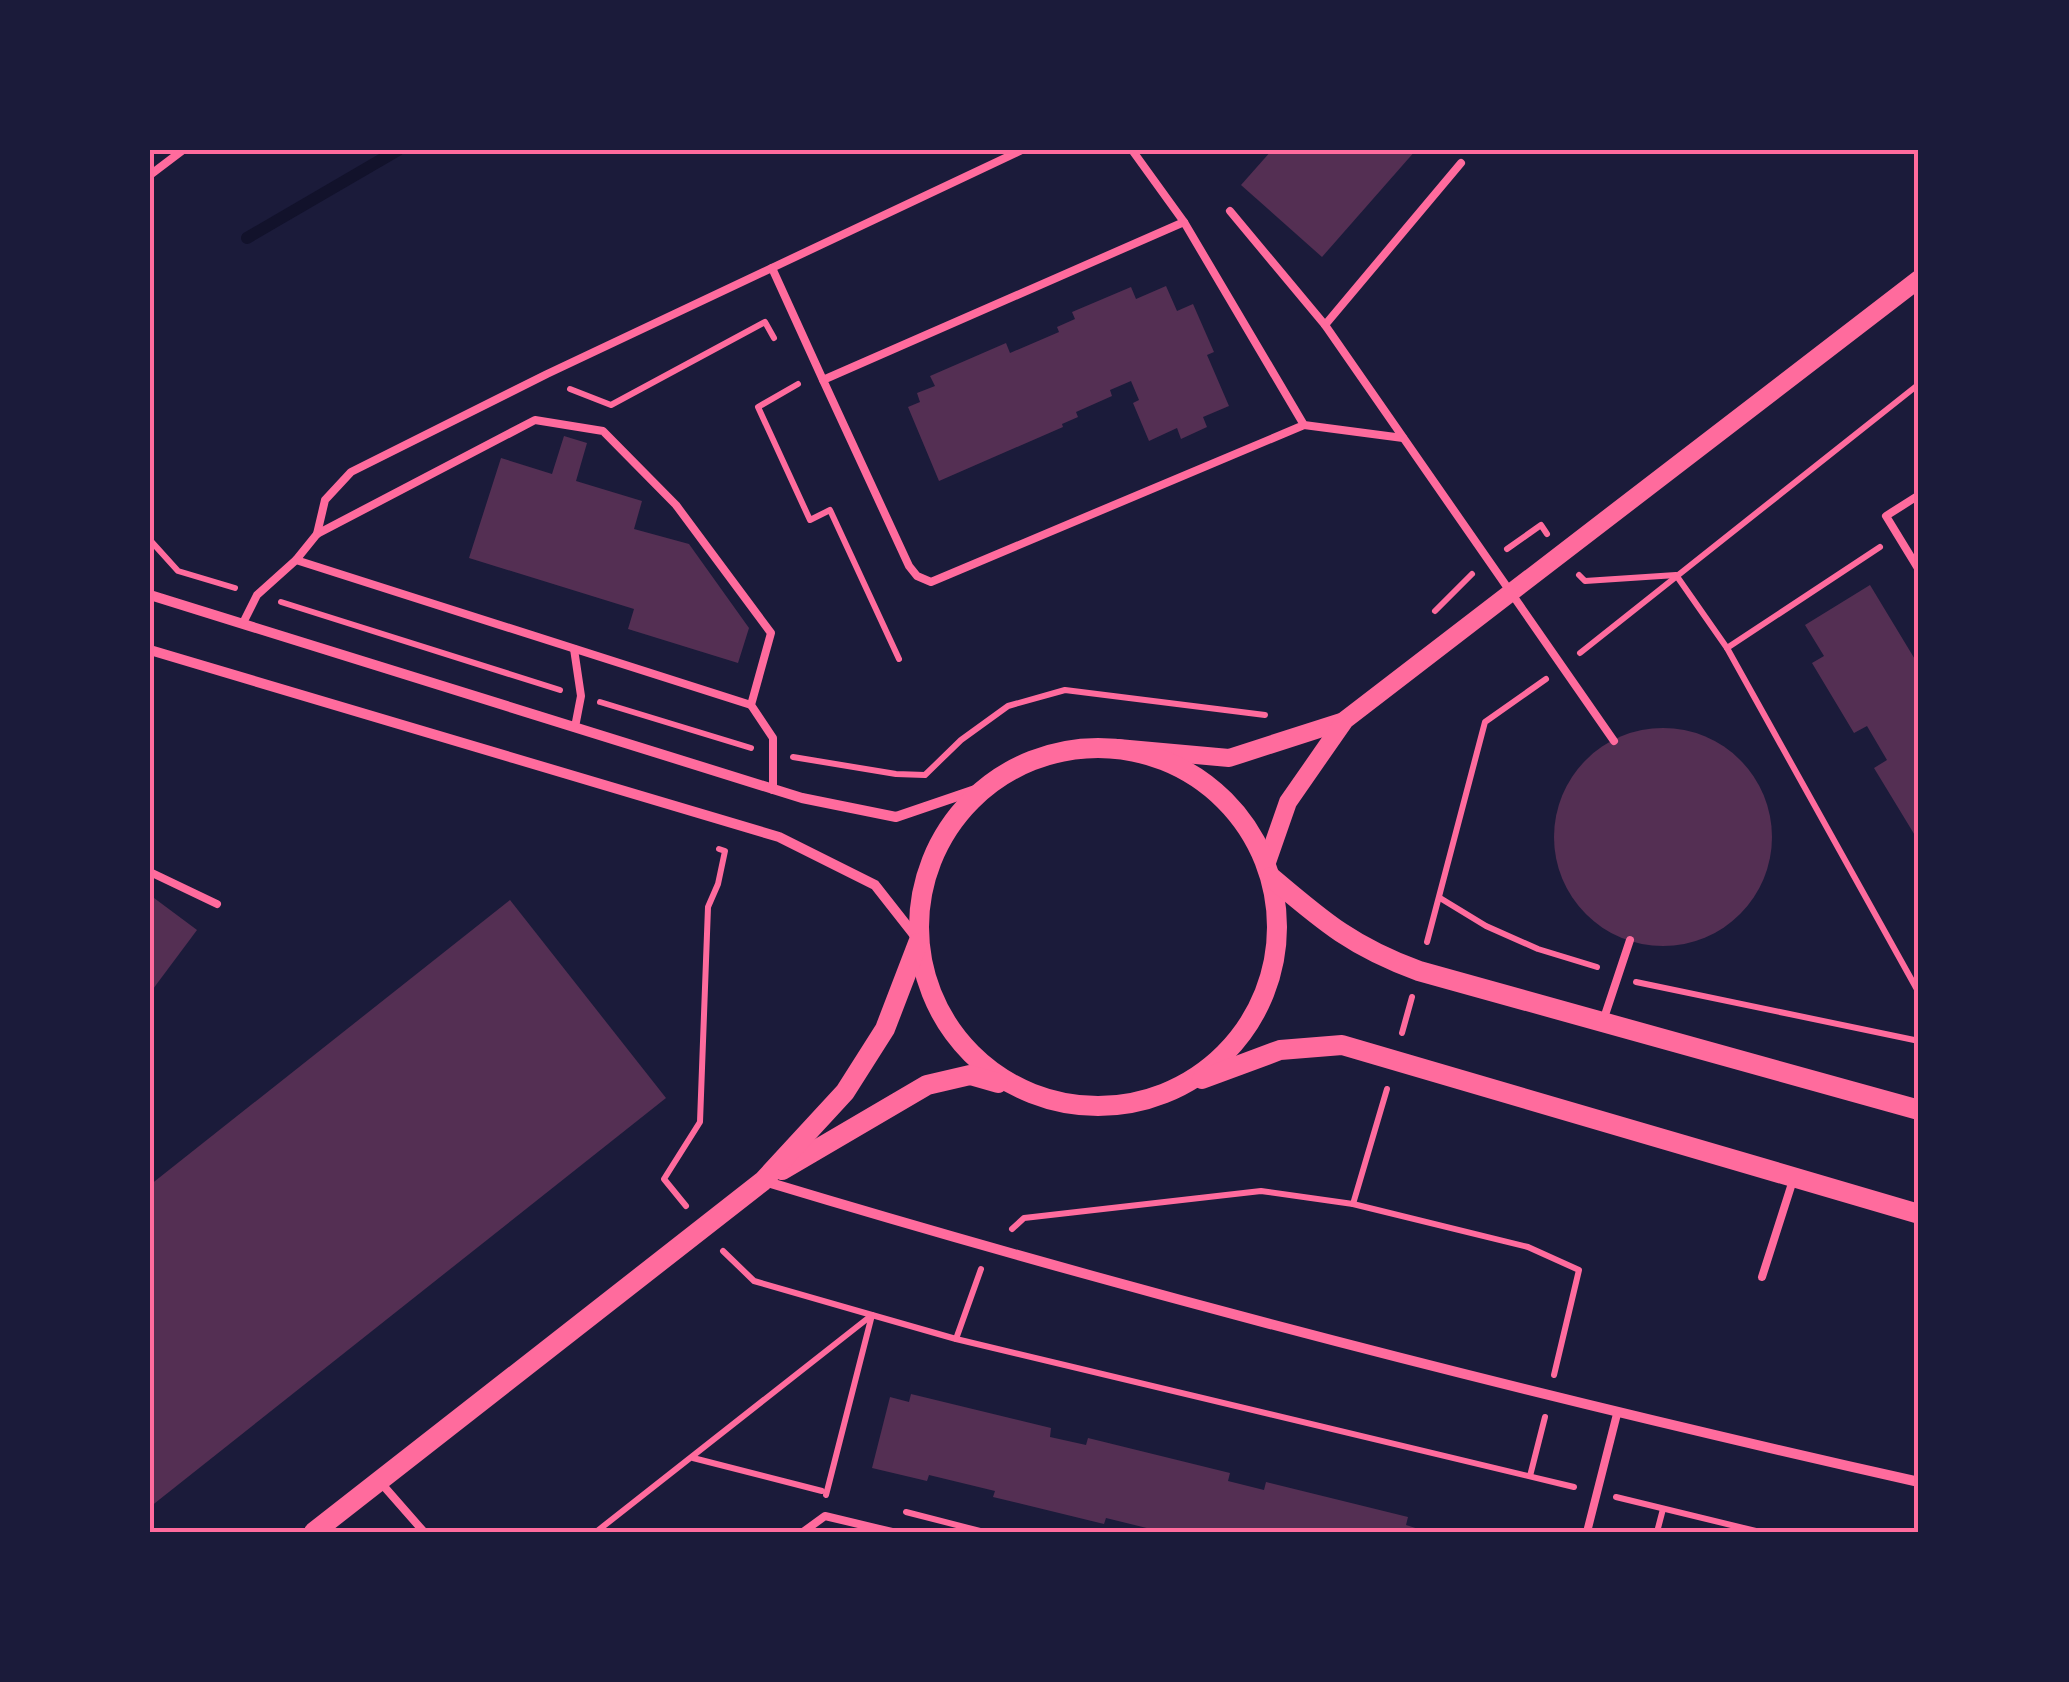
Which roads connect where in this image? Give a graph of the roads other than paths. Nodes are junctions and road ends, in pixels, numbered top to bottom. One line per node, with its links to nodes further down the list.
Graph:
1 (183, 150): 5 (lane)
2 (1022, 150): 8 (lane)
3 (1132, 150): 7 (lane)
4 (1461, 163): 10 (lane)
5 (150, 175)
6 (1230, 211): 10 (lane)
7 (1184, 222): 11 (lane); 12 (lane)
8 (772, 268): 11 (lane); 15 (lane)
9 (1919, 279): 18 (street)
10 (1325, 325): 13 (lane)
11 (824, 380): 12 (lane)
12 (1304, 424): 13 (lane)
13 (1403, 438): 18 (lane)
14 (1919, 495): 17 (lane)
15 (318, 534): 16 (lane); 23 (lane)
16 (296, 560): 20 (lane); 21 (lane)
17 (1919, 570)
18 (1512, 594): 24 (street); 26 (lane)
19 (150, 595): 20 (street)
20 (243, 623): 25 (street)
21 (574, 649): 23 (lane); 25 (lane)
22 (150, 650): 34 (street)
23 (751, 705): 29 (lane)
24 (1345, 720): 27 (street); 30 (street)
25 (575, 728): 29 (street)
26 (1614, 741)
27 (1118, 748): 28 (main road); 30 (main road)
28 (984, 788): 29 (street); 34 (main road)
29 (773, 790)
30 (1268, 871): 35 (main road); 36 (main road)
31 (150, 872): 32 (lane)
32 (217, 904)
33 (1630, 940): 35 (lane)
34 (918, 941): 37 (main road); 40 (main road)
35 (1603, 1022): 38 (main road)
36 (1176, 1089): 37 (main road); 39 (main road)
37 (1022, 1090): 40 (main road)
38 (1919, 1110)
39 (1794, 1178): 41 (main road); 42 (lane)
40 (763, 1181): 43 (street); 44 (main road)
41 (1916, 1217)
42 (1762, 1277)
43 (1617, 1414): 45 (street); 50 (lane)
44 (379, 1482): 46 (main road); 47 (lane)
45 (1919, 1482)
46 (314, 1532)
47 (424, 1532)
48 (803, 1532): 49 (lane)
49 (892, 1532)
50 (1587, 1532)

